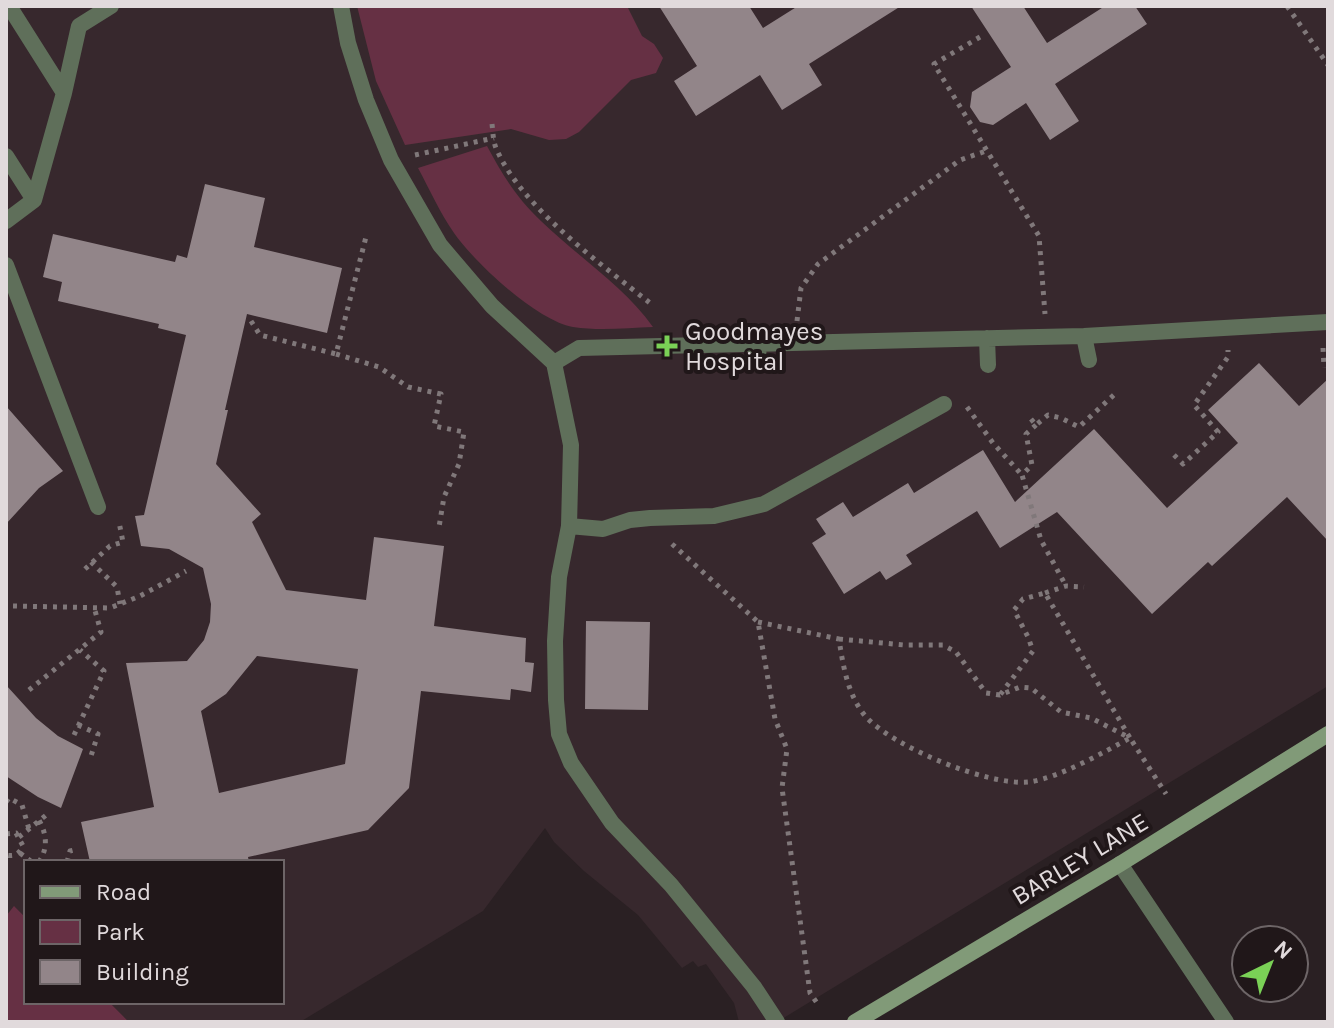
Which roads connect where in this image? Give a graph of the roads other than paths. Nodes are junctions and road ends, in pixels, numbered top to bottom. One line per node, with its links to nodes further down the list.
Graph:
1 (9, 6): 4 (street)
2 (111, 6): 4 (street)
3 (341, 6): 14 (street)
4 (64, 93): 6 (street)
5 (6, 156): 6 (street)
6 (34, 200): 7 (street)
7 (6, 221)
8 (6, 265): 18 (street)
9 (1328, 322): 10 (street)
10 (1084, 336): 11 (street); 13 (street)
11 (987, 338): 12 (street); 16 (street)
12 (758, 343): 14 (street); 15 (street)
13 (1089, 360)
14 (554, 363): 19 (street)
15 (759, 365)
16 (988, 365)
17 (944, 404): 19 (street)
18 (98, 507)
19 (569, 526): 22 (street)
20 (1328, 734): 21 (main road, BARLEY LANE)
21 (1120, 864): 23 (main road, BARLEY LANE); 24 (street)
22 (777, 1022)
23 (855, 1022)
24 (1226, 1022)

